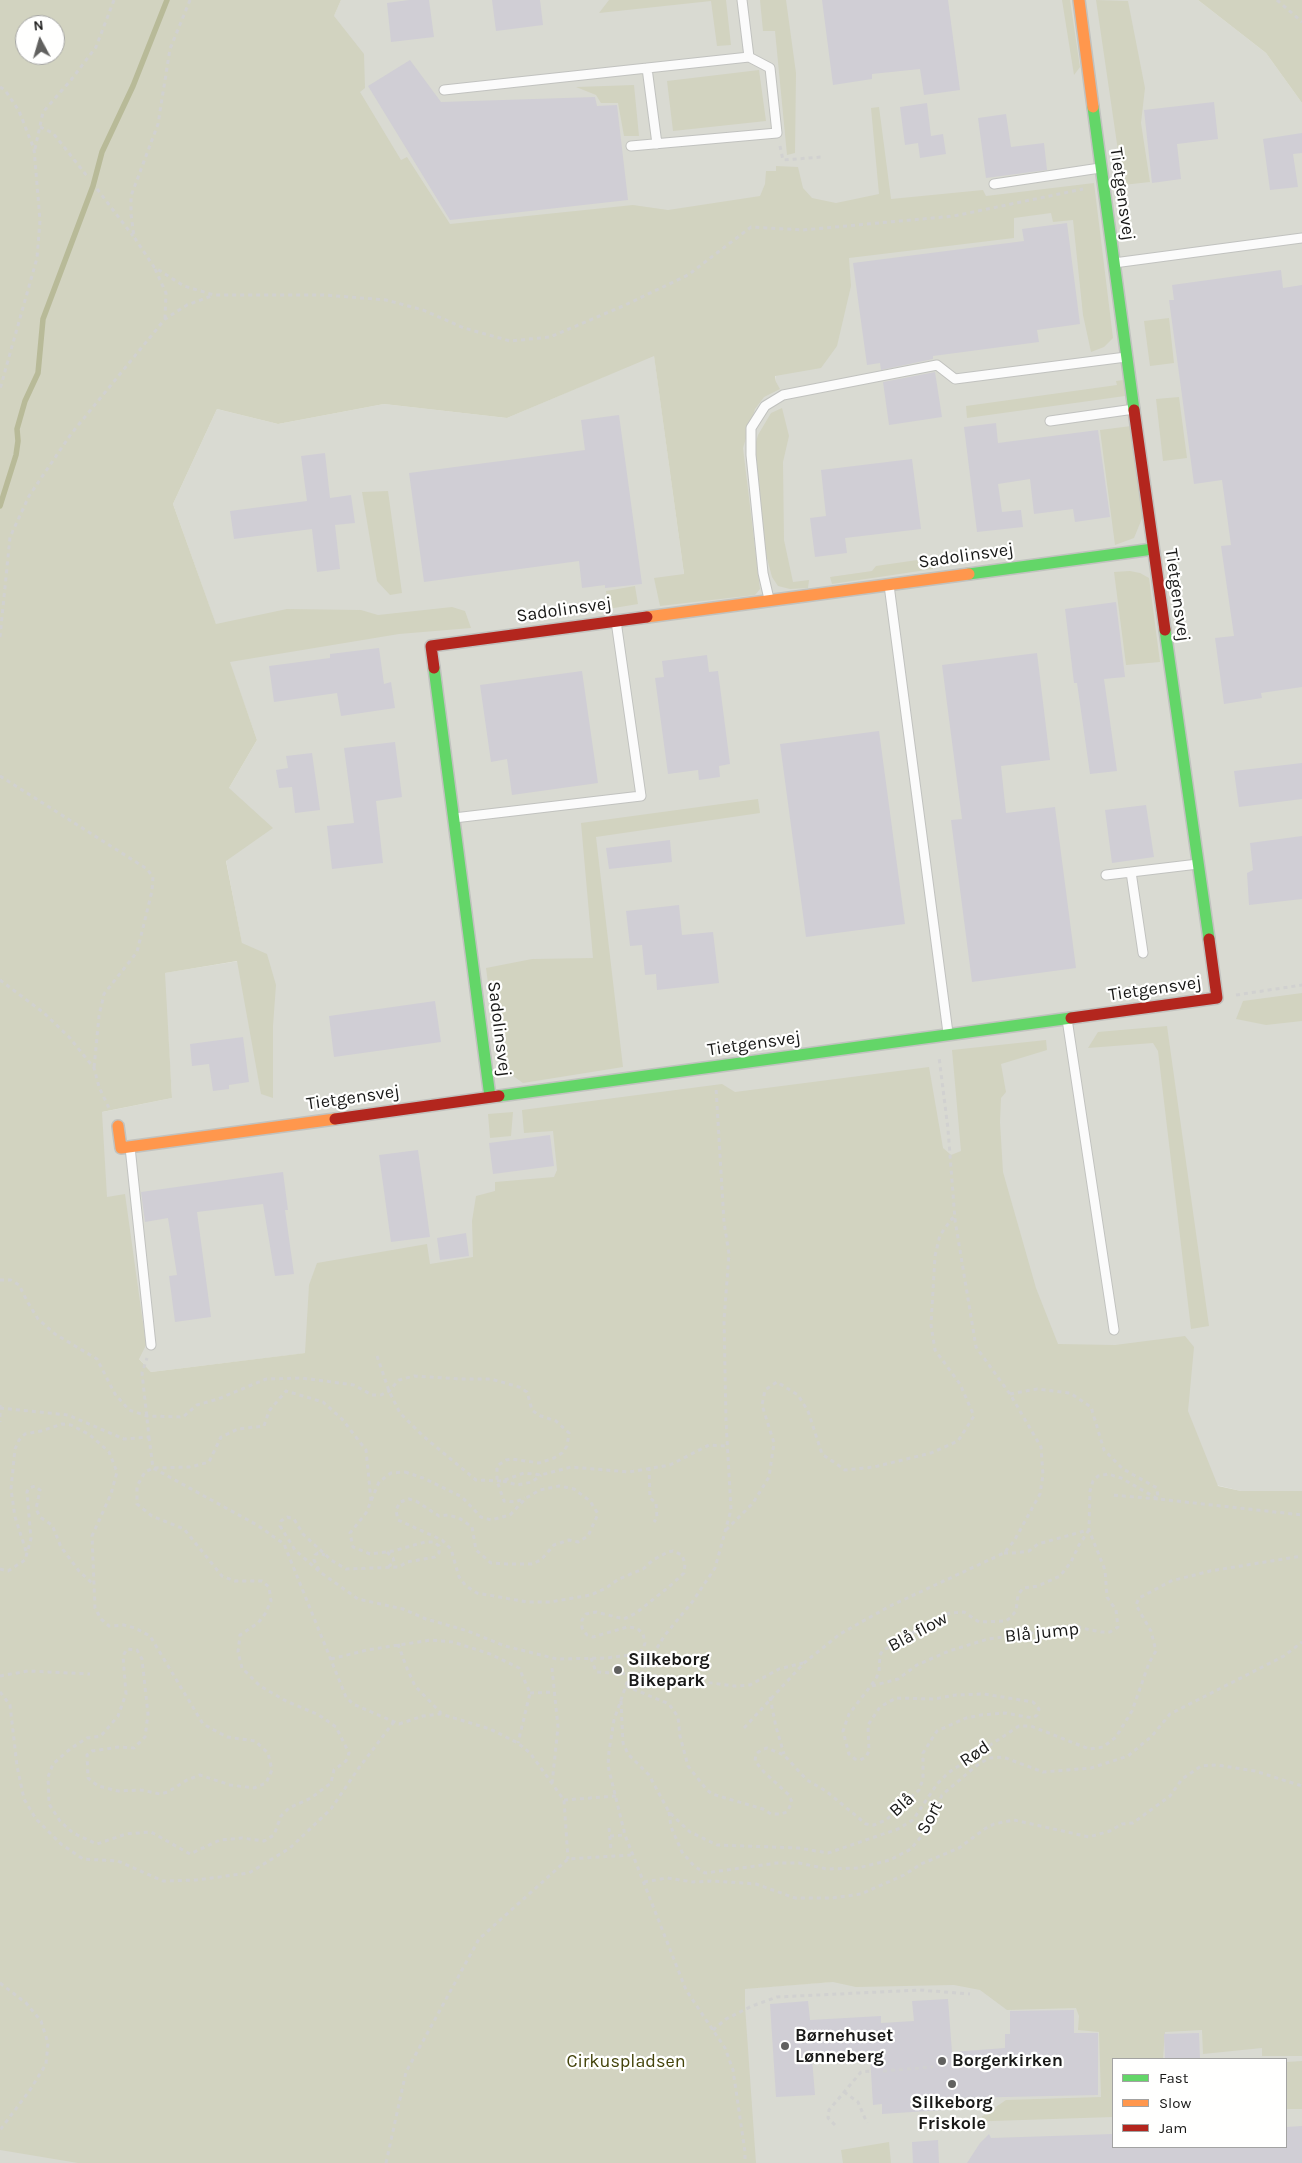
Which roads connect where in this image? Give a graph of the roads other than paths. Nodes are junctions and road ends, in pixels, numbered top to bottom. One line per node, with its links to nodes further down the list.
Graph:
1 (742, 0): 3 (lane)
2 (1079, 0): 8 (street, Tietgensvej)
3 (749, 57): 4 (lane); 6 (lane)
4 (647, 68): 5 (lane); 6 (lane)
5 (444, 90)
6 (657, 144): 7 (lane)
7 (631, 146)
8 (1100, 168): 9 (lane); 11 (street, Tietgensvej)
9 (994, 184)
10 (1302, 238): 11 (lane)
11 (1113, 263): 12 (street, Tietgensvej)
12 (1126, 357): 13 (street, Tietgensvej); 17 (lane)
13 (1134, 409): 14 (lane); 15 (street, Tietgensvej)
14 (1050, 421)
15 (1153, 549): 16 (street, Sadolinsvej); 20 (street, Tietgensvej)
16 (889, 584): 17 (street, Sadolinsvej); 25 (lane)
17 (769, 600): 18 (street, Sadolinsvej)
18 (616, 621): 19 (street, Sadolinsvej); 19 (lane)
19 (454, 818): 26 (street, Sadolinsvej)
20 (1198, 864): 21 (lane); 24 (street, Tietgensvej)
21 (1131, 872): 22 (lane); 23 (lane)
22 (1106, 875)
23 (1143, 953)
24 (1067, 1019): 25 (street, Tietgensvej); 29 (lane)
25 (943, 1035): 26 (street, Tietgensvej)
26 (490, 1097): 28 (street, Tietgensvej)
27 (118, 1126): 28 (street)
28 (130, 1146): 30 (lane)
29 (1114, 1330)
30 (151, 1345)

